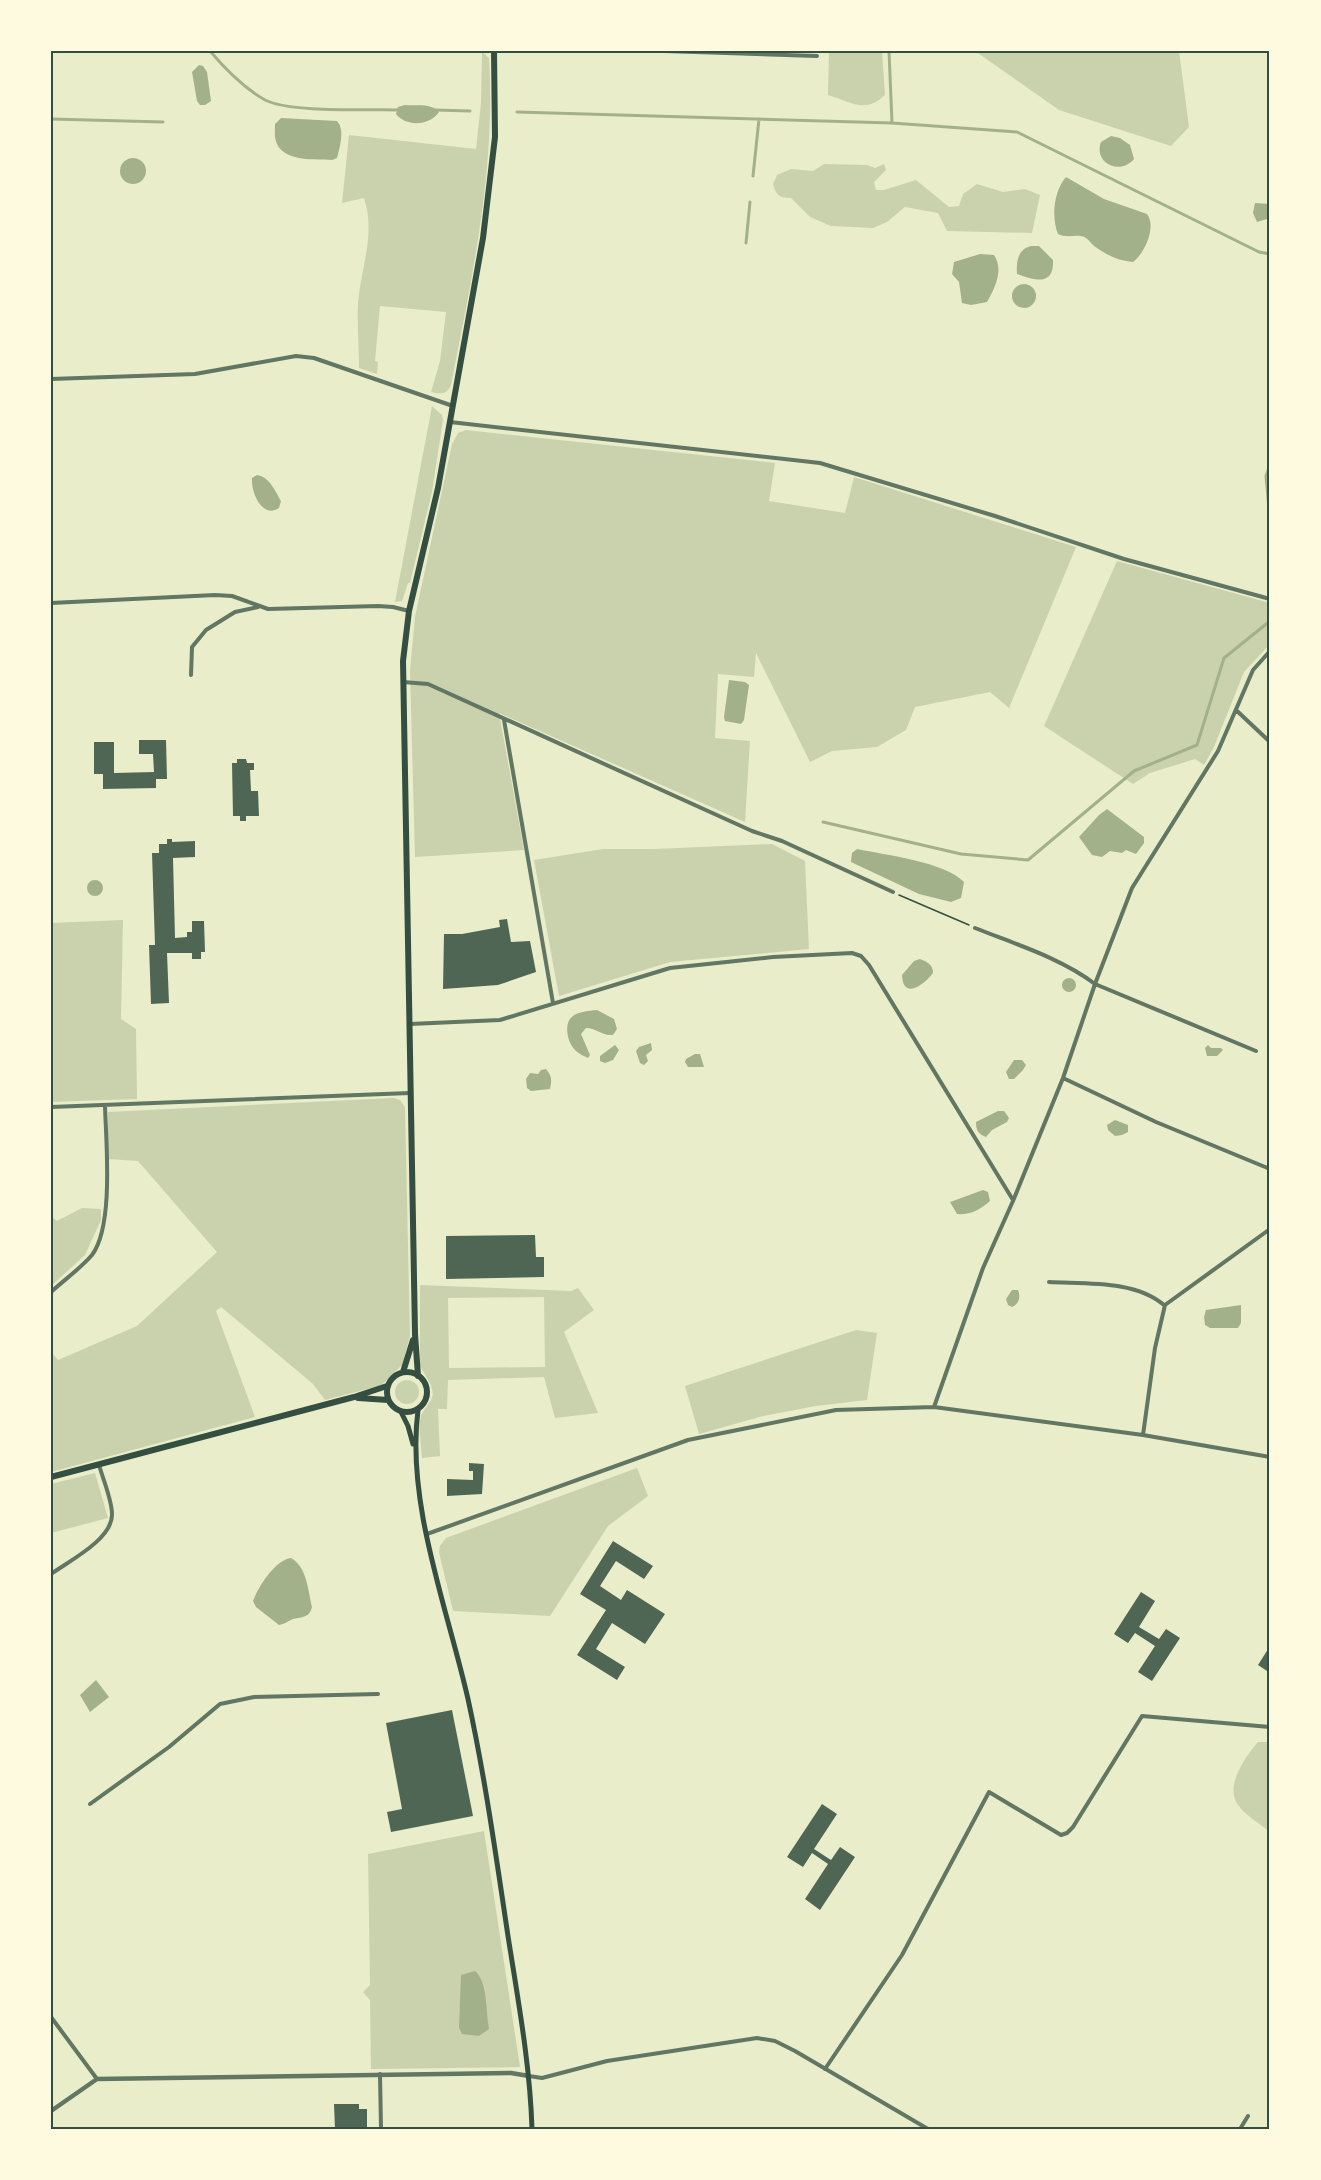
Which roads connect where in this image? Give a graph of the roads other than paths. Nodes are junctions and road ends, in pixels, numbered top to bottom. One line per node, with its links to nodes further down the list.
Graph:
1 (494, 51): 5 (main road)
2 (664, 51): 3 (street)
3 (817, 56)
4 (51, 379): 5 (street)
5 (453, 406): 6 (main road)
6 (450, 422): 7 (street); 10 (main road)
7 (1270, 599)
8 (51, 603): 9 (street)
9 (259, 607): 10 (street); 12 (street)
10 (409, 611): 13 (main road)
11 (1270, 651): 14 (street)
12 (191, 675)
13 (402, 681): 15 (street); 21 (main road)
14 (1236, 710): 16 (street); 19 (street)
15 (503, 719): 17 (street); 20 (street)
16 (1270, 742)
17 (893, 892)
18 (975, 928): 19 (street)
19 (1095, 984): 22 (street); 23 (street)
20 (554, 1003): 21 (street); 28 (street)
21 (409, 1024): 24 (main road)
22 (1256, 1051)
23 (1064, 1078): 27 (street); 28 (street)
24 (411, 1094): 25 (street); 33 (main road)
25 (105, 1106): 26 (street); 31 (street)
26 (51, 1107)
27 (1270, 1169)
28 (1013, 1201): 39 (street)
29 (1270, 1229): 32 (street)
30 (1049, 1282): 32 (street)
31 (51, 1292)
32 (1165, 1305): 42 (street)
33 (415, 1334): 34 (main road); 35 (main road)
34 (403, 1372): 35 (main road); 36 (main road)
35 (418, 1376): 40 (main road)
36 (387, 1386): 37 (main road); 38 (main road)
37 (354, 1397): 38 (main road); 45 (main road)
38 (388, 1400): 41 (main road)
39 (934, 1407): 42 (street); 47 (street)
40 (418, 1410): 41 (main road); 43 (main road)
41 (401, 1412): 43 (main road)
42 (1143, 1435): 44 (street)
43 (416, 1451): 47 (main road)
44 (1270, 1457)
45 (99, 1464): 46 (main road); 48 (street)
46 (51, 1477)
47 (426, 1535): 55 (main road)
48 (51, 1574)
49 (378, 1694): 51 (street)
50 (1270, 1727): 53 (street)
51 (90, 1804)
52 (51, 2017): 56 (street)
53 (825, 2069): 55 (street); 61 (street)
54 (380, 2074): 55 (street); 56 (street); 59 (street)
55 (529, 2076): 60 (main road)
56 (97, 2079): 57 (street)
57 (51, 2111)
58 (1248, 2116): 62 (street)
59 (381, 2129)
60 (532, 2129)
61 (928, 2129)
62 (1240, 2129)

